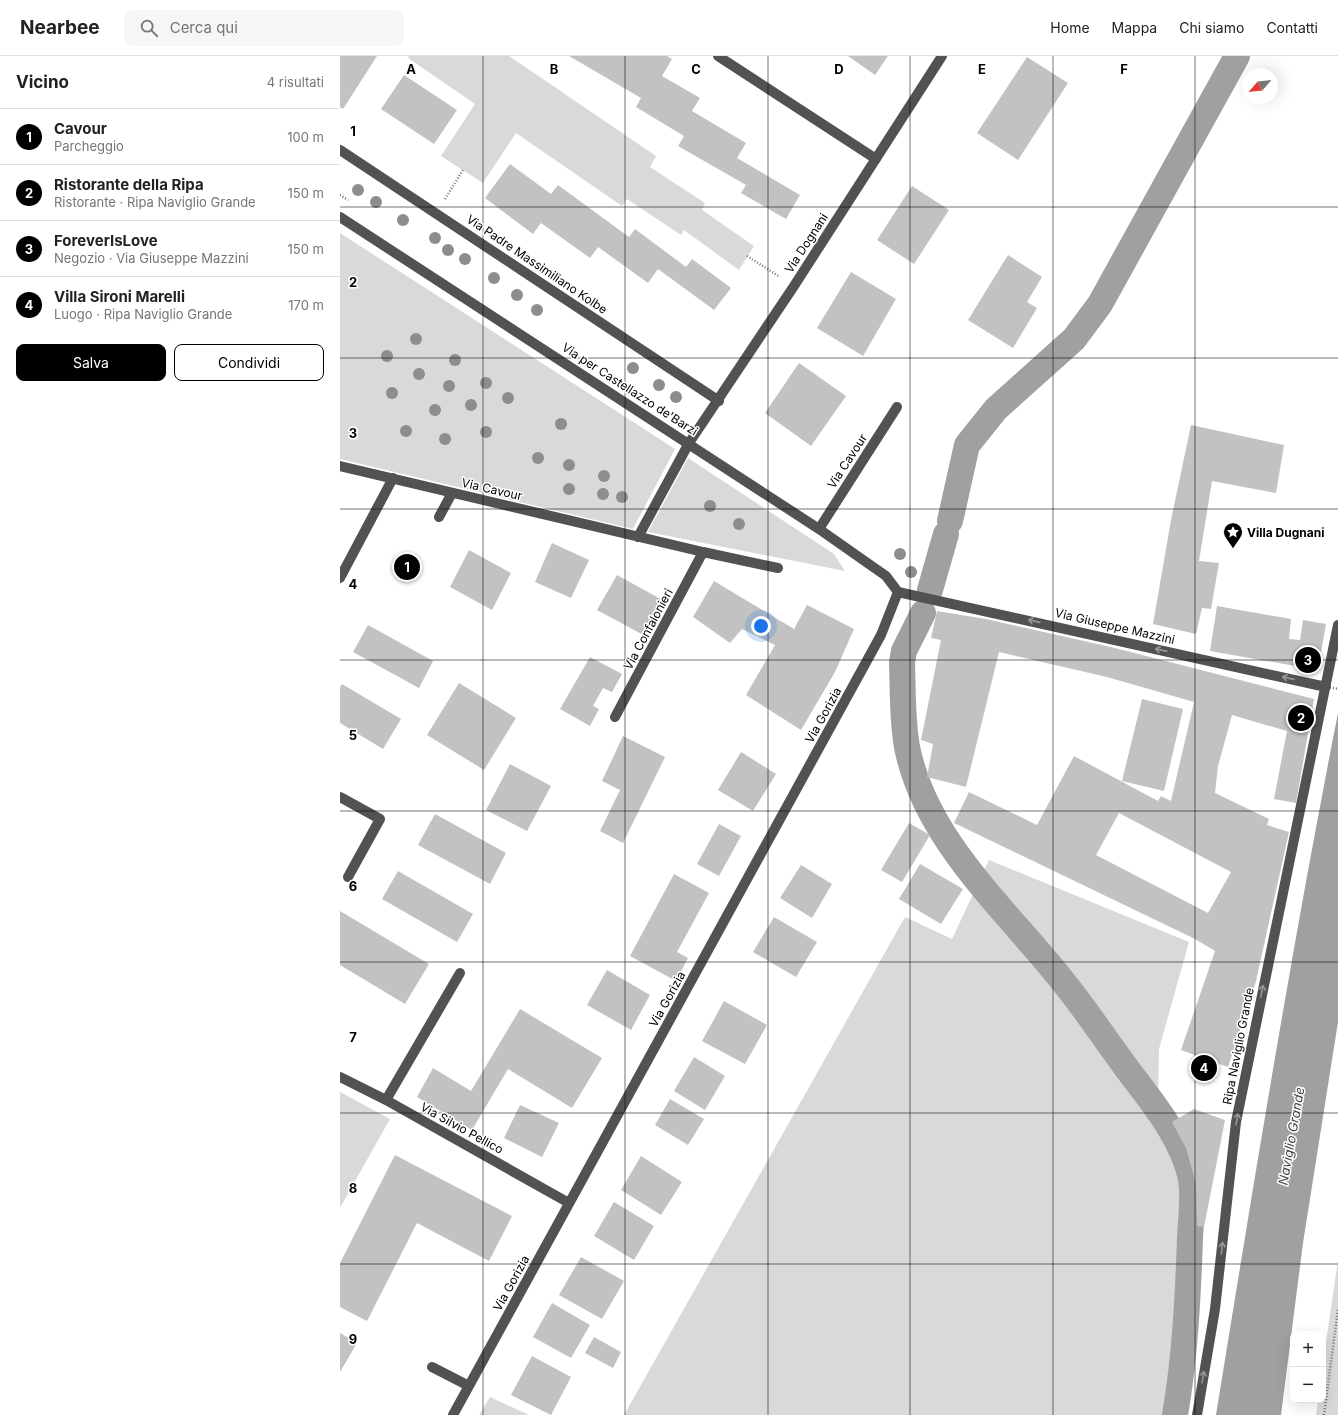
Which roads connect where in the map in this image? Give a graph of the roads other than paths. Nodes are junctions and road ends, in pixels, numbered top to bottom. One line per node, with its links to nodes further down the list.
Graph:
1 (718, 56): 4 (street)
2 (942, 56): 4 (street, Via Dognani)
3 (340, 150): 6 (street, Via Padre Massimiliano Kolbe)
4 (876, 159): 6 (street, Via Dognani)
5 (340, 217): 8 (street, Via per Castellazzo de'Barzi)
6 (719, 401): 8 (street, Via Dognani)
7 (897, 407): 13 (street, Via Cavour)
8 (689, 443): 13 (street, Via per Castellazzo de'Barzi); 14 (street)
9 (340, 466): 10 (street, Via Cavour)
10 (393, 478): 11 (street, Via Cavour); 17 (street)
11 (452, 492): 12 (street); 14 (street, Via Cavour)
12 (439, 517)
13 (819, 529): 18 (street, Via per Castellazzo de'Barzi)
14 (638, 537): 15 (street, Via Cavour)
15 (703, 552): 16 (street, Via Cavour); 21 (street, Via Confalonieri)
16 (778, 568)
17 (340, 578)
18 (898, 592): 20 (street, Via Giuseppe Mazzini, one-way to 18); 27 (street, Via Gorizia)
19 (1338, 625): 20 (street, Ripa Naviglio Grande)
20 (1329, 687): 31 (street, Ripa Naviglio Grande, one-way to 20)
21 (615, 717)
22 (340, 797): 23 (street)
23 (348, 877)
24 (460, 973): 26 (street)
25 (340, 1077): 26 (street, Via Silvio Pellico)
26 (386, 1100): 27 (street, Via Silvio Pellico)
27 (569, 1203): 29 (street, Via Gorizia)
28 (432, 1367): 29 (street)
29 (469, 1386): 30 (street, Via Gorizia)
30 (453, 1415)
31 (1197, 1415)

